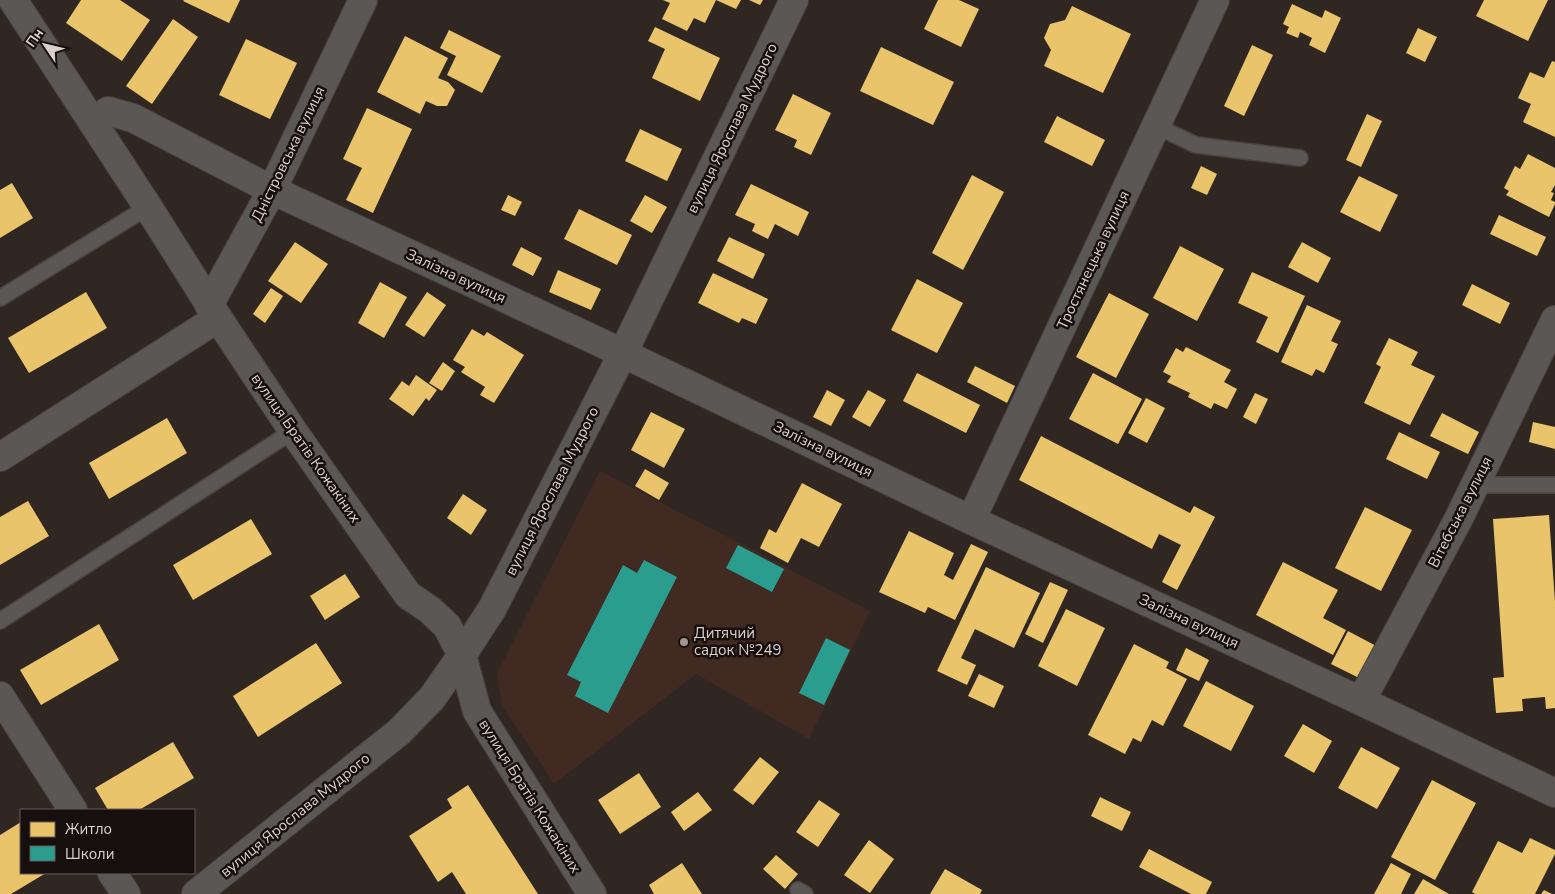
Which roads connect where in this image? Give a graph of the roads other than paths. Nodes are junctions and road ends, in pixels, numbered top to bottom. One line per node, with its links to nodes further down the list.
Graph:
1 (13, 0): 5 (street, вулиця Братів Кожакіних)
2 (363, 0): 8 (street, Дністровська вулиця)
3 (794, 0): 13 (street, вулиця Ярослава Мудрого)
4 (1214, 0): 6 (street, Тростянецька вулиця)
5 (93, 122): 8 (street, Залізна вулиця); 9 (street, вулиця Братів Кожакіних)
6 (1156, 126): 7 (lane); 18 (street, Тростянецька вулиця)
7 (1300, 158)
8 (272, 190): 11 (street, Дністровська вулиця); 13 (street, Залізна вулиця)
9 (148, 207): 10 (lane); 11 (street, вулиця Братів Кожакіних)
10 (0, 298)
11 (213, 312): 14 (street, вулиця Братів Кожакіних); 15 (street)
12 (1555, 320): 16 (street, Вітебська вулиця)
13 (623, 354): 18 (street, Залізна вулиця); 20 (street, вулиця Ярослава Мудрого)
14 (293, 431): 19 (lane); 20 (street, вулиця Братів Кожакіних)
15 (0, 456)
16 (1474, 485): 17 (lane); 22 (street, Вітебська вулиця)
17 (1555, 485)
18 (971, 520): 22 (street, Залізна вулиця)
19 (0, 621)
20 (462, 654): 27 (street, вулиця Ярослава Мудрого); 28 (street, вулиця Братів Кожакіних)
21 (0, 696): 24 (street)
22 (1361, 701): 23 (street, Залізна вулиця)
23 (1555, 794)
24 (71, 809)
25 (113, 874): 26 (street)
26 (126, 894)
27 (196, 894)
28 (592, 894)

